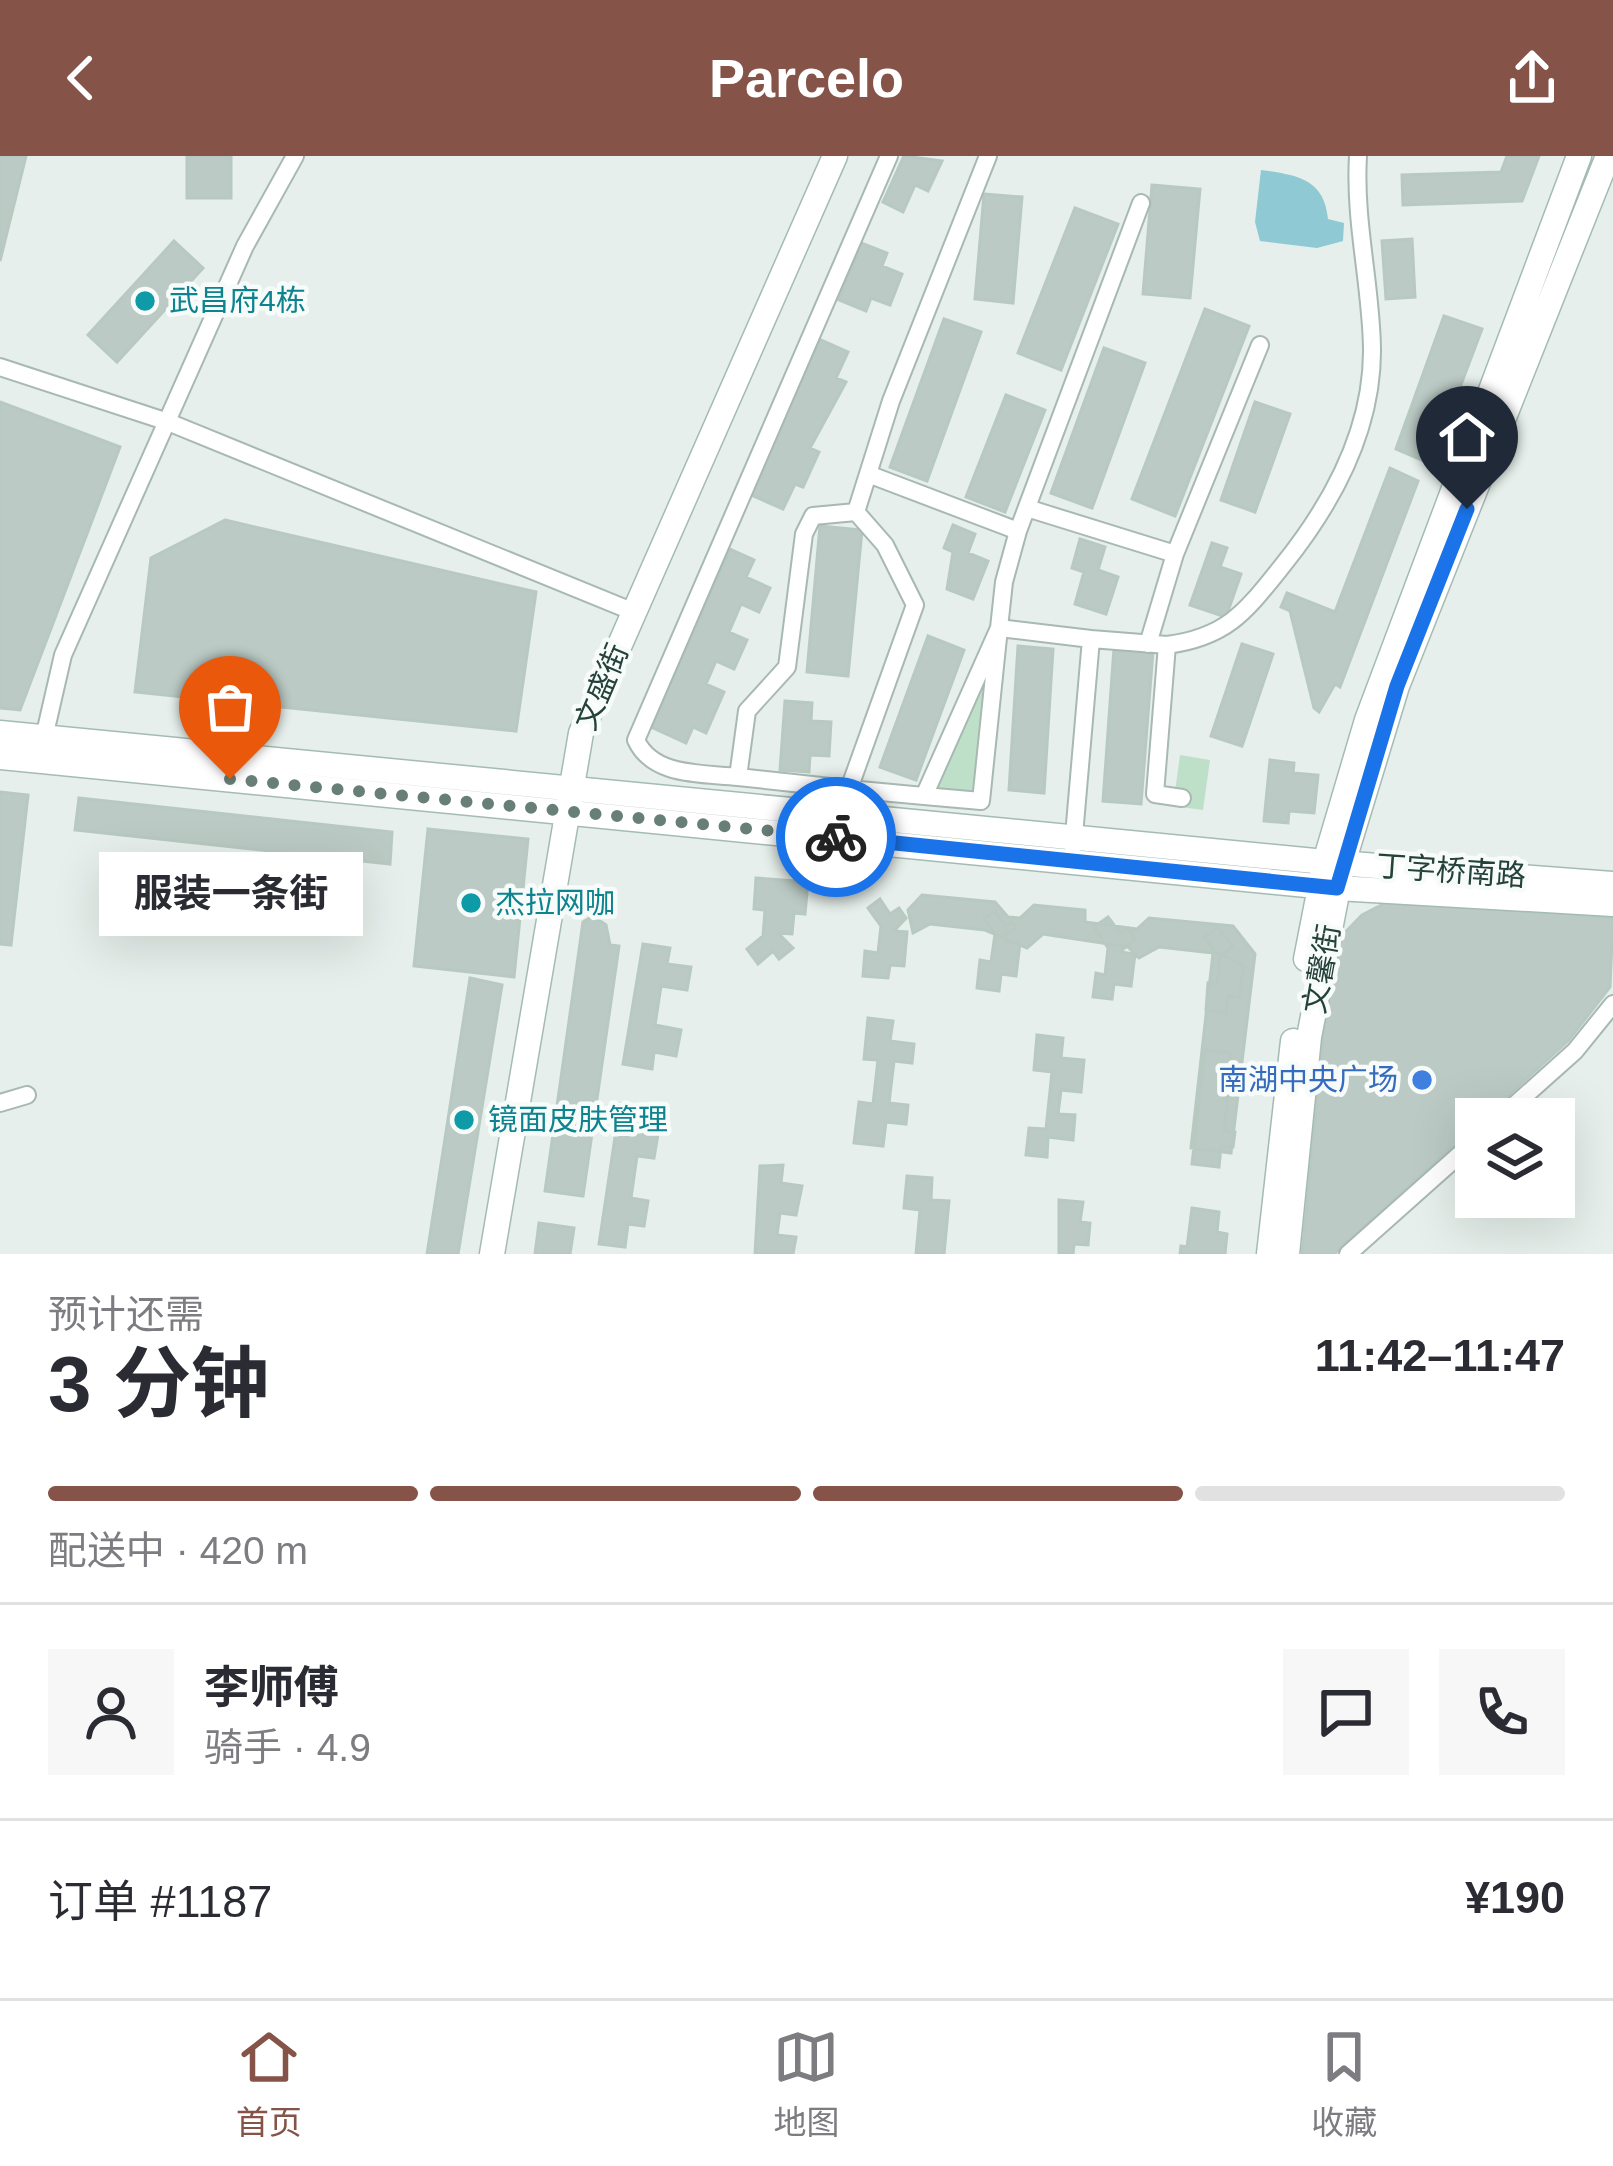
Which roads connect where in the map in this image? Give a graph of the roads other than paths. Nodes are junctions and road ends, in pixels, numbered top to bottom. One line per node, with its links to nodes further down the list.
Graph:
1 (295, 156): 11 (street)
2 (835, 156): 17 (main road, 文盛街)
3 (890, 156): 25 (street)
4 (988, 156): 12 (street)
5 (1358, 156): 21 (street)
6 (1579, 156): 31 (main road, 文馨街)
7 (1608, 156): 31 (main road, 文馨街)
8 (1141, 203): 13 (street)
9 (1260, 346): 16 (street)
10 (0, 367): 11 (street)
11 (168, 422): 17 (street); 23 (street)
12 (868, 475): 14 (street); 15 (street)
13 (1027, 508): 15 (street); 16 (street)
14 (856, 512): 25 (street); 26 (street)
15 (1018, 531): 18 (street)
16 (1175, 554): 20 (street)
17 (634, 612): 28 (main road, 文盛街)
18 (999, 628): 19 (street); 27 (street); 27 (street)
19 (1091, 638): 20 (street); 30 (street)
20 (1148, 644): 21 (street)
21 (1167, 645): 29 (street)
22 (0, 733): 23 (main road, 丁字桥南路)
23 (42, 749): 24 (main road, 丁字桥南路); 28 (main road, 丁字桥南路)
24 (0, 757)
25 (738, 777): 26 (street)
26 (849, 789): 27 (street)
27 (924, 796)
28 (567, 798): 30 (main road, 丁字桥南路); 39 (main road, 文盛街)
29 (1182, 798)
30 (1073, 848): 31 (main road, 丁字桥南路)
31 (1331, 875): 32 (main road, 丁字桥南路); 33 (main road); 40 (main road, 文馨街); 41 (main road, 文馨街)
32 (1613, 884)
33 (1613, 904)
34 (1613, 1004): 36 (street)
35 (27, 1095): 37 (street)
36 (1522, 1098)
37 (0, 1103)
38 (1455, 1159): 42 (street)
39 (492, 1254)
40 (1269, 1254)
41 (1287, 1254)
42 (1348, 1254)

